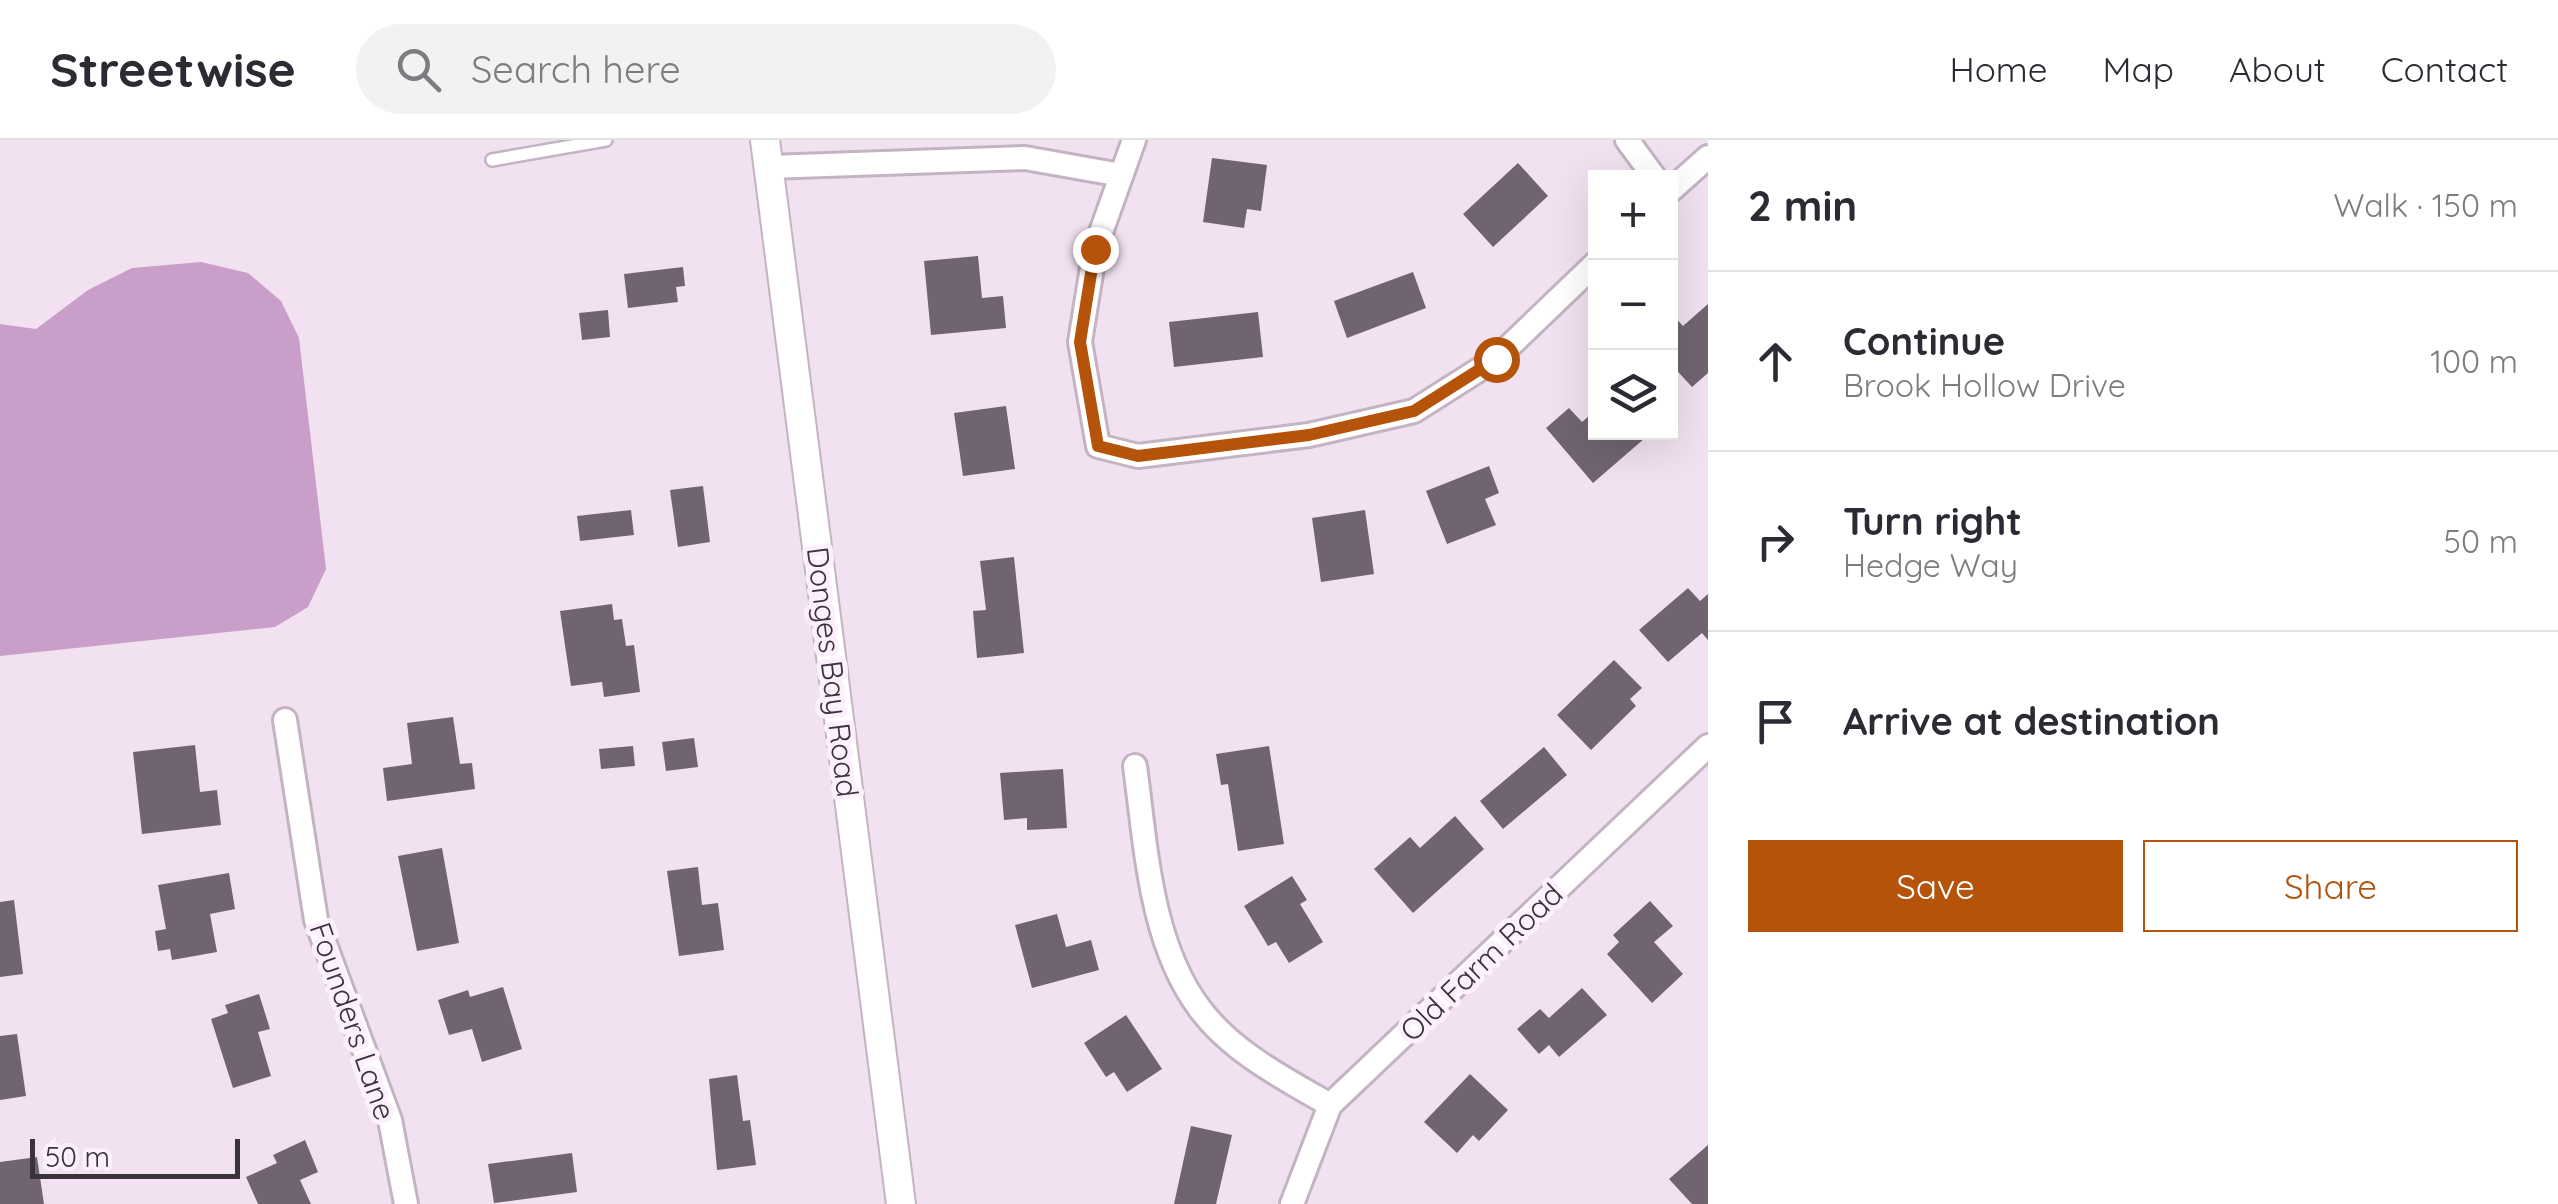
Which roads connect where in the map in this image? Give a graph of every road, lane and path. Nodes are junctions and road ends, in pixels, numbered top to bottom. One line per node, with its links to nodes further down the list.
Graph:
1 (606, 140): 6 (lane)
2 (1134, 140): 8 (street)
3 (1627, 140): 7 (street)
4 (767, 153): 8 (street); 16 (street, Donges Bay Road)
5 (1708, 157): 9 (street)
6 (492, 160)
7 (1649, 170)
8 (1121, 175): 10 (street)
9 (1678, 184)
10 (1588, 271)
11 (285, 720): 15 (street, Founders Lane)
12 (1708, 746): 14 (street, Old Farm Road)
13 (1135, 766): 14 (street)
14 (1330, 1105): 17 (street, Old Farm Road)
15 (406, 1204)
16 (901, 1204)
17 (1292, 1204)

